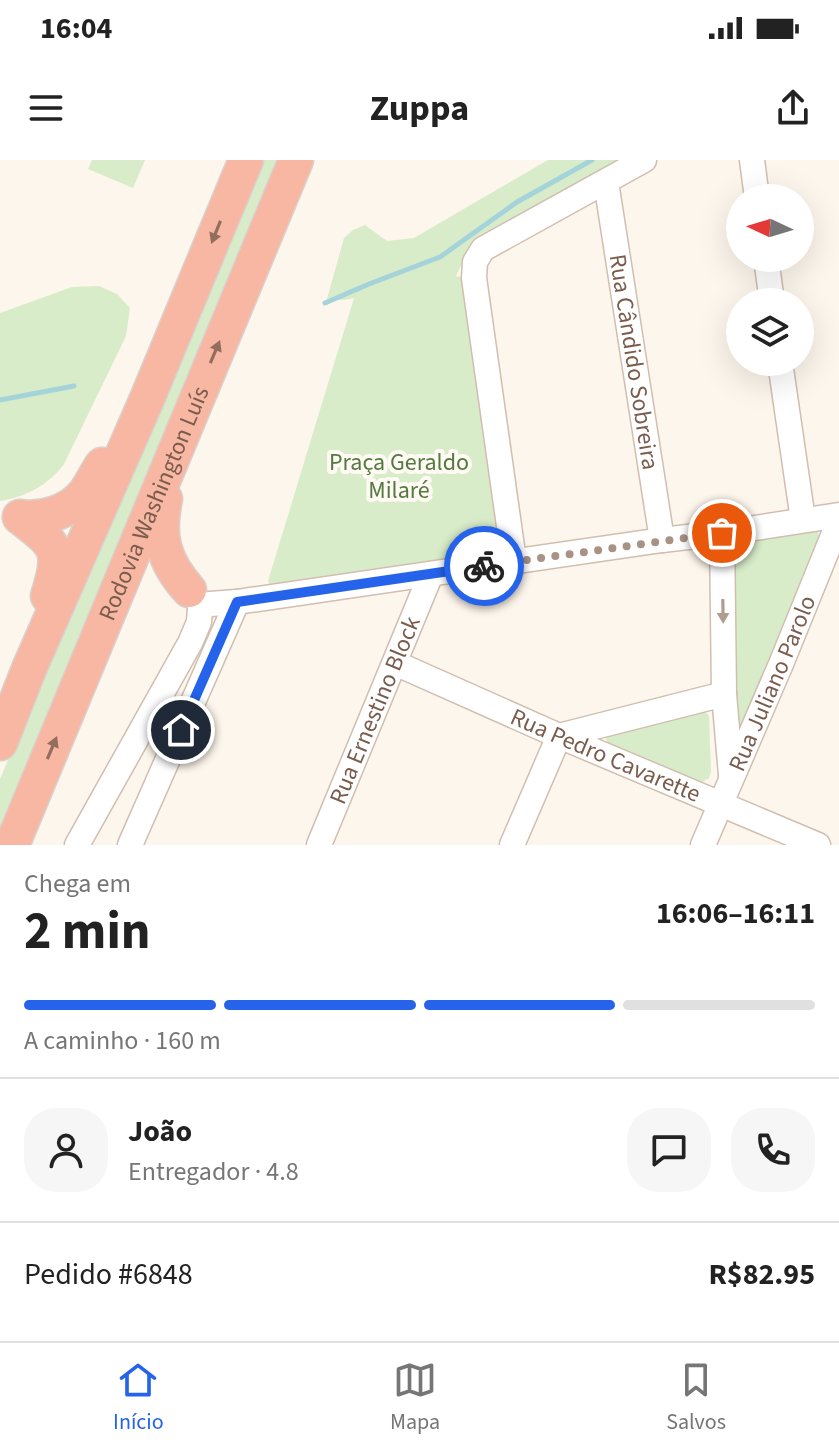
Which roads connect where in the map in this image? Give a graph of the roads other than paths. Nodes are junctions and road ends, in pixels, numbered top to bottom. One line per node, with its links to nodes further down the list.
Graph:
1 (246, 160): 8 (highway, Rodovia Washington Luís, one-way to 8)
2 (296, 160): 9 (highway, Rodovia Washington Luís, one-way to 2)
3 (644, 160): 5 (street)
4 (752, 160): 6 (street)
5 (606, 182): 14 (street, Rua Cândido Sobreira); 15 (street)
6 (755, 184)
7 (782, 376): 12 (street)
8 (147, 399): 11 (highway); 20 (highway, Rodovia Washington Luís)
9 (194, 403): 17 (highway); 21 (highway, Rodovia Washington Luís)
10 (839, 518): 12 (street); 25 (street, Rua Juliano Parolo)
11 (10, 519): 20 (highway)
12 (803, 520): 13 (street)
13 (722, 533): 14 (street); 22 (street, one-way to 22)
14 (662, 540): 15 (street)
15 (514, 561): 16 (street)
16 (431, 574): 18 (street); 19 (street, Rua Ernestino Block)
17 (194, 599): 18 (street); 21 (highway); 28 (street)
18 (237, 602): 29 (street)
19 (395, 663): 23 (street, Rua Pedro Cavarette); 30 (street, Rua Ernestino Block)
20 (29, 669): 24 (highway, Rodovia Washington Luís)
21 (78, 687): 27 (highway, Rodovia Washington Luís, one-way to 21)
22 (724, 694): 23 (street); 25 (street)
23 (559, 736): 26 (street, Rua Pedro Cavarette); 31 (street)
24 (0, 743)
25 (731, 777): 26 (street, Rua Juliano Parolo)
26 (720, 803): 32 (street, Rua Juliano Parolo); 33 (street, Rua Pedro Cavarette)
27 (17, 833)
28 (77, 845)
29 (130, 845)
30 (319, 845)
31 (512, 845)
32 (703, 845)
33 (818, 845)

